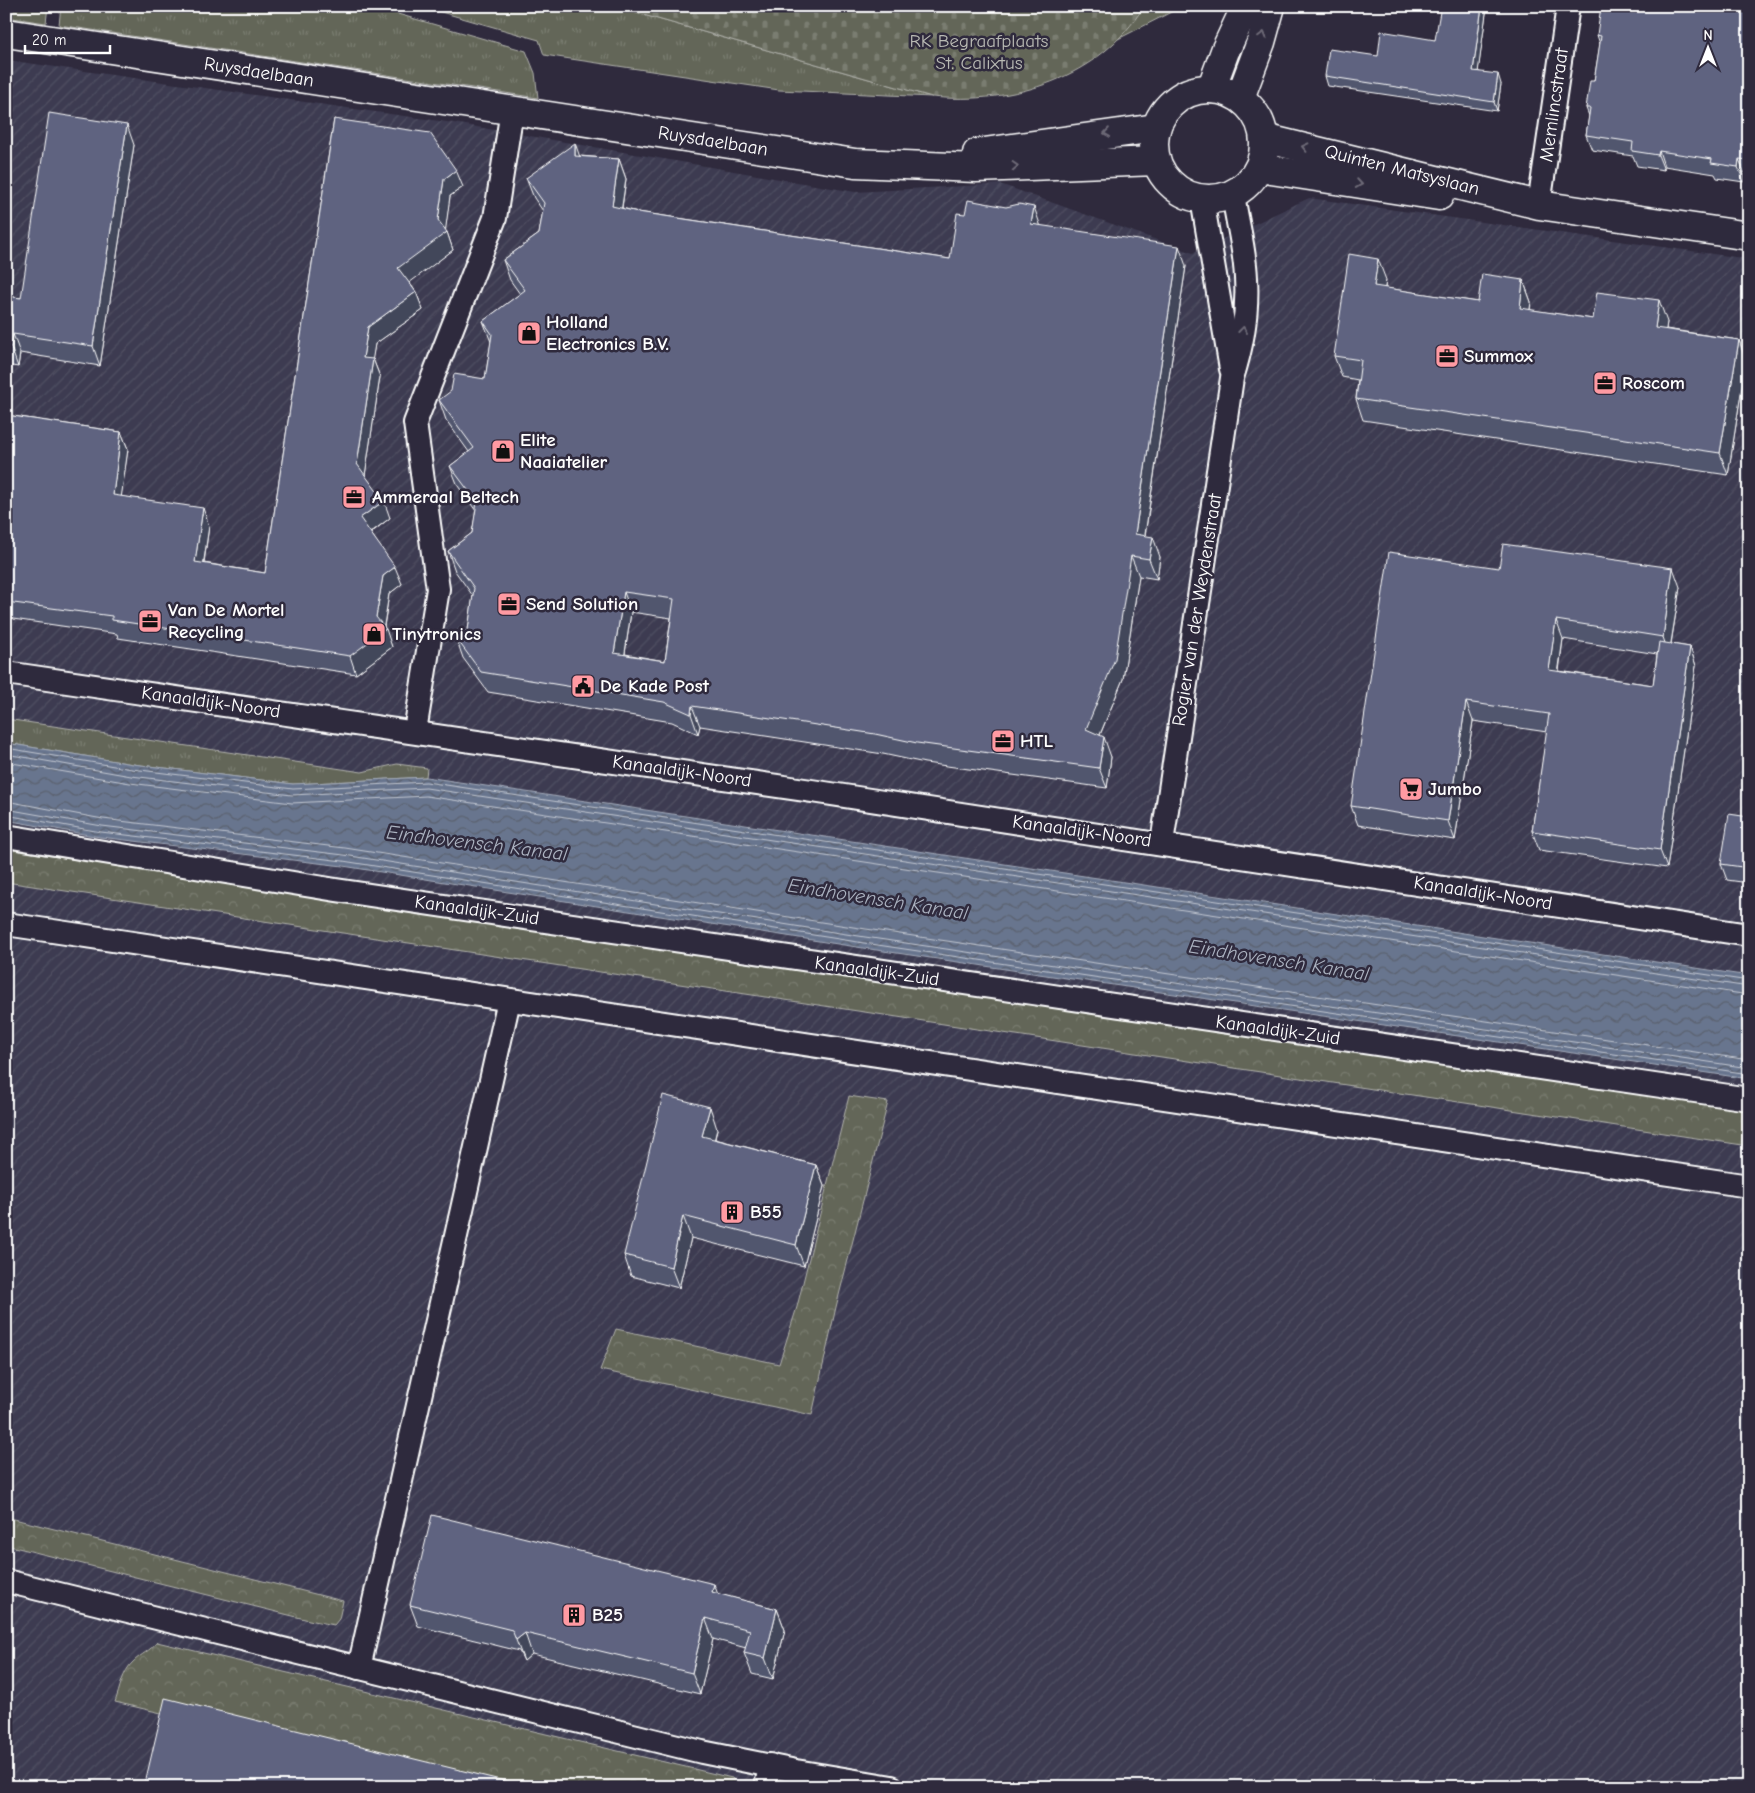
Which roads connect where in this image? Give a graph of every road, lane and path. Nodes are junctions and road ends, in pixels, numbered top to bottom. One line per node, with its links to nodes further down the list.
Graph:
1 (1246, 6): 5 (street)
2 (1271, 6): 6 (street, one-way to 2)
3 (1568, 6): 15 (street, Memlincstraat)
4 (6, 34): 7 (street, Ruysdaelbaan)
5 (1211, 88): 6 (street); 8 (street)
6 (1240, 98): 9 (street)
7 (512, 110): 11 (street, Ruysdaelbaan); 19 (street)
8 (1156, 128): 10 (street); 11 (street, Ruysdaelbaan, one-way to 11)
9 (1264, 138): 12 (street); 15 (street, Quinten Matsyslaan, one-way to 9)
10 (1156, 160): 11 (street, Ruysdaelbaan, one-way to 10); 14 (street)
11 (914, 165)
12 (1259, 168): 13 (street); 15 (street, Quinten Matsyslaan, one-way to 15)
13 (1233, 194): 14 (street); 17 (street, Rogier van der Weydenstraat, one-way to 13)
14 (1202, 199): 17 (street, Rogier van der Weydenstraat)
15 (1540, 205): 16 (street, Quinten Matsyslaan)
16 (1749, 236)
17 (1232, 378): 21 (street, Rogier van der Weydenstraat)
18 (6, 673): 19 (street, Kanaaldijk-Noord)
19 (416, 731): 21 (street, Kanaaldijk-Noord)
20 (6, 836): 25 (street, Kanaaldijk-Zuid)
21 (1162, 843): 23 (street, Kanaaldijk-Noord)
22 (6, 924): 24 (street)
23 (1749, 935)
24 (509, 1000): 26 (street); 28 (street)
25 (1749, 1099)
26 (1749, 1186)
27 (6, 1581): 28 (street)
28 (359, 1668): 29 (street)
29 (768, 1776): 30 (street)
30 (794, 1779): 31 (street)
31 (892, 1787)

